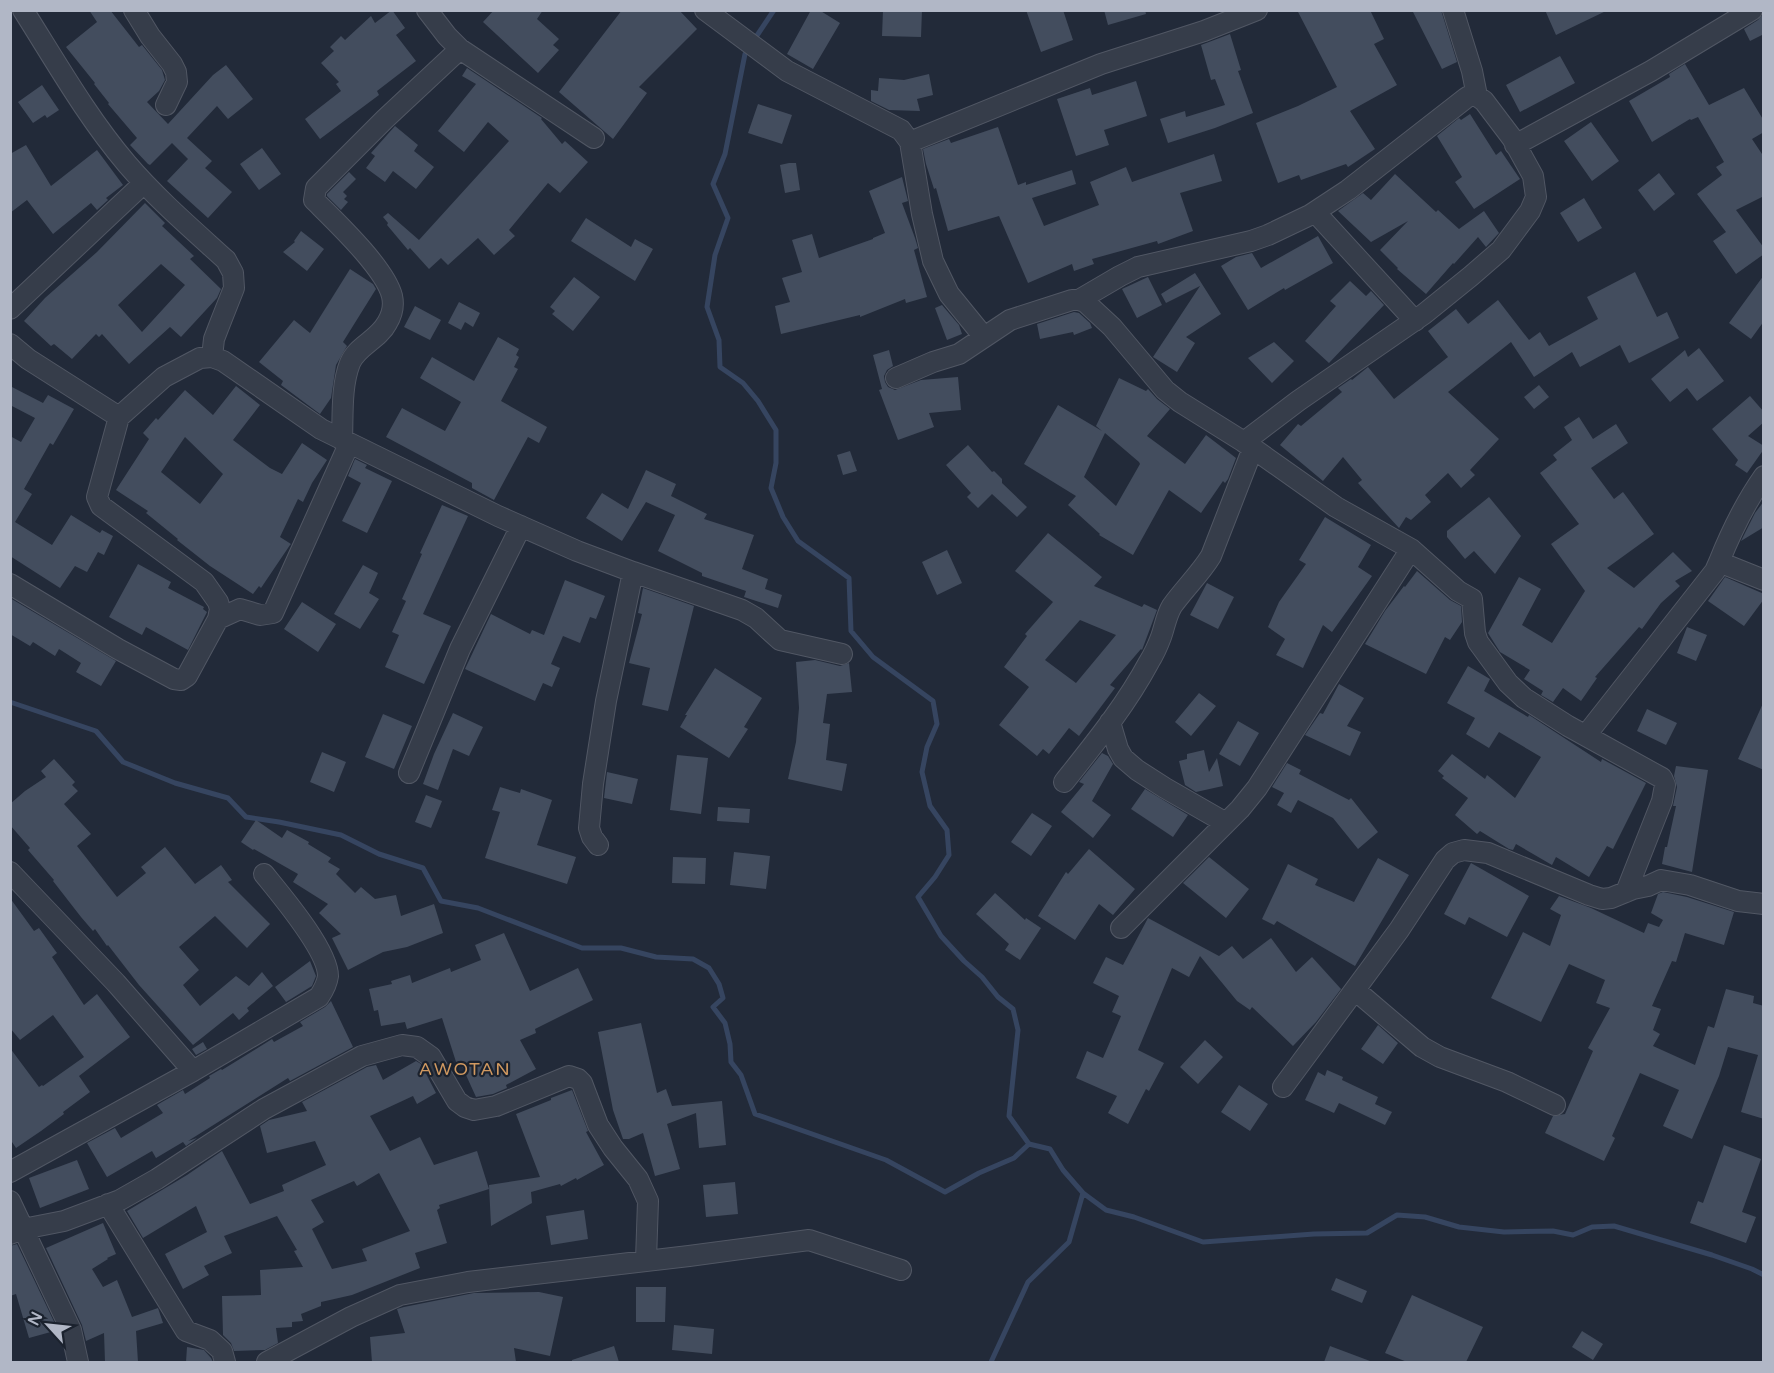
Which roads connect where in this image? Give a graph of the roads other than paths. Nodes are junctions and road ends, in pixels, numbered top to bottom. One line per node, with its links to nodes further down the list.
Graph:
1 (23, 10): 14 (street)
2 (135, 10): 10 (street)
3 (427, 10): 8 (street)
4 (705, 10): 12 (street)
5 (1257, 10): 12 (street)
6 (1453, 10): 9 (street)
7 (1752, 10): 13 (street)
8 (460, 48): 11 (street); 24 (street)
9 (1477, 96): 13 (street); 15 (street)
10 (166, 105)
11 (594, 138)
12 (910, 142): 19 (street)
13 (1515, 145): 18 (street)
14 (144, 183): 17 (street); 21 (street)
15 (1315, 212): 16 (street); 18 (street)
16 (1079, 300): 19 (street); 25 (street)
17 (10, 309)
18 (1414, 321): 25 (street)
19 (984, 337): 22 (street)
20 (10, 344): 23 (street)
21 (212, 357): 23 (street); 24 (street)
22 (896, 378)
23 (119, 417): 33 (street)
24 (346, 442): 27 (street); 33 (street)
25 (1248, 445): 28 (street); 35 (street)
26 (1764, 476): 29 (street)
27 (521, 526): 30 (street); 37 (street)
28 (1411, 549): 36 (street); 39 (street)
29 (1719, 562): 31 (street); 36 (street)
30 (633, 572): 34 (street); 40 (street)
31 (1764, 580)
32 (10, 584): 33 (street)
33 (218, 619)
34 (842, 654)
35 (1110, 722): 38 (street); 39 (street)
36 (1586, 735): 43 (street)
37 (409, 773)
38 (1064, 782)
39 (1226, 823): 45 (street)
40 (598, 845)
41 (10, 873): 47 (street)
42 (264, 874): 47 (street)
43 (1626, 892): 44 (street); 46 (street)
44 (1764, 904)
45 (1122, 928)
46 (1355, 990): 48 (street); 49 (street)
47 (193, 1071): 50 (street)
48 (1283, 1087)
49 (1555, 1105)
50 (10, 1172)
51 (10, 1201): 53 (street)
52 (108, 1204): 53 (street); 54 (street); 57 (street)
53 (17, 1232): 56 (street)
54 (646, 1260): 55 (street); 58 (street)
55 (901, 1270)
56 (78, 1362)
57 (225, 1362)
58 (267, 1362)

